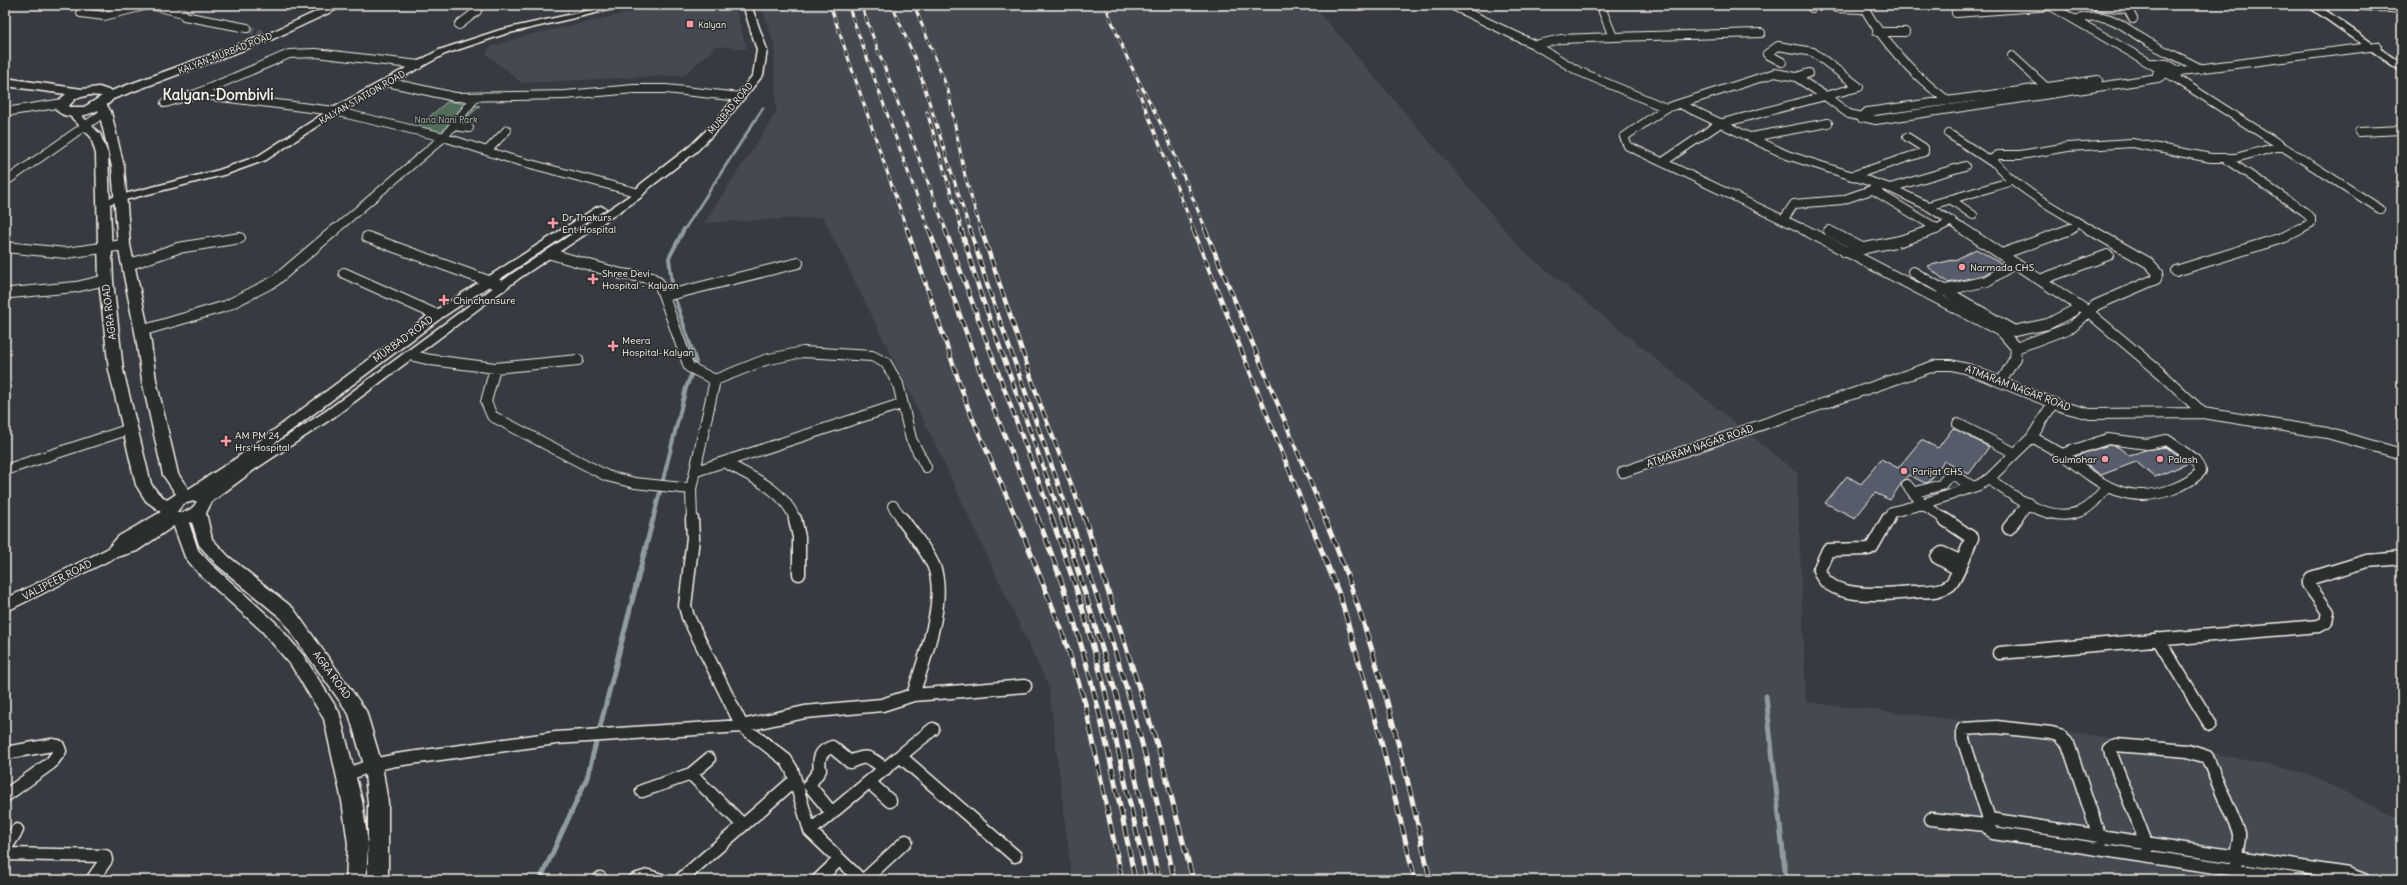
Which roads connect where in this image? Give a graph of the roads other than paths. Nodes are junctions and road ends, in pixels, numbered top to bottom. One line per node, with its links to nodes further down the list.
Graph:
1 (88, 5): 17 (street)
2 (102, 5): 17 (street)
3 (150, 5): 17 (street); 22 (street)
4 (478, 5): 21 (street)
5 (626, 5): 32 (street, KALYAN STATION ROAD)
6 (747, 5): 45 (street, MURBAD ROAD)
7 (1451, 5): 28 (street)
8 (1604, 5): 26 (street)
9 (1833, 5): 23 (street)
10 (2089, 5): 19 (street); 20 (street)
11 (2311, 5): 29 (main road)
12 (2319, 5): 29 (main road)
13 (2352, 5): 16 (street)
14 (334, 6): 49 (main road, KALYAN-MURBAD ROAD)
15 (2050, 6): 18 (street); 27 (street)
16 (2402, 9)
17 (131, 10)
18 (1956, 13)
19 (2098, 14)
20 (2134, 19)
21 (459, 25)
22 (247, 28)
23 (1877, 32): 24 (street); 47 (street)
24 (1905, 32)
25 (1760, 33): 26 (street)
26 (1613, 37): 28 (street)
27 (2116, 43): 33 (street); 36 (street); 37 (street)
28 (1535, 45): 54 (street)
29 (2373, 46): 31 (main road); 33 (street); 34 (main road)
30 (2012, 56): 40 (street)
31 (2402, 63)
32 (419, 65): 39 (street, KALYAN STATION ROAD); 43 (street)
33 (2201, 69): 37 (street)
34 (2402, 69)
35 (1775, 73): 44 (street); 44 (street); 51 (street)
36 (2165, 74): 37 (street); 40 (street); 42 (street)
37 (2178, 76): 72 (street)
38 (5, 82): 48 (main road)
39 (387, 82): 46 (street); 55 (street, KALYAN STATION ROAD)
40 (2046, 87): 42 (street); 47 (street)
41 (5, 89): 48 (main road)
42 (2055, 93): 53 (street)
43 (196, 94): 50 (street); 55 (street)
44 (1828, 96): 58 (street); 60 (street)
45 (740, 97): 46 (street); 84 (street, MURBAD ROAD)
46 (475, 98): 62 (street)
47 (1946, 100): 52 (street); 53 (street)
48 (72, 101): 49 (main road); 49 (main road); 56 (street); 61 (main road, AGRA ROAD)
49 (104, 101): 61 (street); 67 (main road, AGRA ROAD)
50 (165, 103)
51 (1680, 104): 54 (street); 60 (street)
52 (1901, 107): 57 (street); 58 (street)
53 (1955, 107): 57 (street)
54 (1666, 108): 75 (street)
55 (334, 111): 69 (street); 86 (street, KALYAN STATION ROAD)
56 (5, 112)
57 (1910, 114): 58 (street)
58 (1861, 118)
59 (1828, 123): 70 (street)
60 (1719, 124): 70 (street); 75 (street)
61 (85, 125): 67 (main road, AGRA ROAD); 80 (street)
62 (453, 126): 63 (street); 69 (street)
63 (469, 128)
64 (507, 130): 73 (street)
65 (2402, 130): 66 (street)
66 (2359, 132)
67 (102, 133): 79 (main road, AGRA ROAD); 82 (main road, AGRA ROAD)
68 (1949, 134): 76 (street)
69 (444, 137): 73 (street); 125 (street)
70 (1751, 137): 78 (street)
71 (1907, 137): 78 (street)
72 (2282, 146): 74 (street); 90 (street)
73 (487, 151): 84 (street)
74 (2224, 158): 76 (street); 112 (street)
75 (1663, 162): 92 (street)
76 (1992, 162): 112 (street)
77 (1965, 166): 83 (street)
78 (1851, 176): 83 (street)
79 (118, 181): 82 (main road); 86 (main road, AGRA ROAD)
80 (5, 182)
81 (2006, 183): 87 (street)
82 (103, 184): 88 (main road, AGRA ROAD)
83 (1887, 187): 85 (street); 89 (street)
84 (638, 190): 104 (street, MURBAD ROAD); 114 (street, MURBAD ROAD)
85 (1873, 190): 92 (street); 95 (street)
86 (119, 199): 88 (street, KALYAN STATION ROAD); 99 (main road, AGRA ROAD)
87 (1950, 199): 89 (street); 91 (street)
88 (105, 202): 101 (main road, AGRA ROAD)
89 (1928, 206): 93 (street)
90 (2380, 209)
91 (1973, 215)
92 (1784, 219): 103 (street)
93 (1952, 221): 95 (street); 105 (street)
94 (2073, 228): 105 (street)
95 (1938, 229): 102 (street)
96 (1829, 231): 102 (street)
97 (367, 237): 114 (street)
98 (240, 238): 109 (street)
99 (124, 245): 101 (street); 109 (main road, AGRA ROAD)
100 (5, 247): 101 (street)
101 (104, 248): 113 (main road, AGRA ROAD)
102 (1864, 249): 103 (street)
103 (1845, 252): 119 (street)
104 (551, 254): 116 (street, MURBAD ROAD); 120 (street)
105 (2002, 254): 108 (street)
106 (2108, 255): 115 (street)
107 (798, 263): 120 (street)
108 (2015, 263): 115 (street); 117 (street)
109 (128, 266): 125 (main road, AGRA ROAD)
110 (1913, 272): 117 (street)
111 (344, 273): 123 (street)
112 (2158, 273): 122 (street)
113 (106, 280): 118 (street); 137 (main road, AGRA ROAD)
114 (488, 280): 116 (street); 123 (street, MURBAD ROAD)
115 (2040, 280): 122 (street)
116 (502, 286): 128 (street, MURBAD ROAD)
117 (1944, 291): 119 (street); 124 (street)
118 (10, 293)
119 (1929, 295): 127 (street)
120 (665, 296): 131 (street)
121 (2073, 311): 124 (street)
122 (2087, 311): 126 (street); 135 (street)
123 (437, 315): 151 (street, MURBAD ROAD)
124 (2048, 324): 126 (street)
125 (141, 331): 151 (main road, AGRA ROAD)
126 (2059, 332): 127 (street)
127 (2016, 348): 132 (street)
128 (410, 355): 130 (street); 151 (street, MURBAD ROAD)
129 (578, 360): 130 (street)
130 (495, 368): 150 (street)
131 (715, 380): 134 (street); 145 (street)
132 (2001, 382): 133 (street, ATMARAM NAGAR ROAD); 146 (street, ATMARAM NAGAR ROAD)
133 (2052, 403): 135 (street, ATMARAM NAGAR ROAD); 138 (street)
134 (901, 404): 142 (street); 143 (street)
135 (2203, 413): 141 (street, ATMARAM NAGAR ROAD)
136 (1958, 424): 139 (street)
137 (130, 429): 144 (street); 155 (main road, AGRA ROAD)
138 (2032, 437): 139 (street); 140 (street)
139 (2015, 453): 147 (street)
140 (2062, 454): 149 (street); 149 (street)
141 (2402, 454)
142 (724, 462): 145 (street); 158 (street)
143 (926, 467)
144 (5, 470)
145 (696, 471): 150 (street)
146 (1623, 472)
147 (1989, 479): 148 (street); 152 (street)
148 (1974, 487): 153 (street); 153 (street)
149 (2106, 488): 152 (street)
150 (691, 489): 165 (street)
151 (195, 500): 155 (main road); 170 (main road, AGRA ROAD)
152 (2028, 503): 156 (street)
153 (1923, 504): 153 (street)
154 (893, 506): 163 (street)
155 (172, 515): 159 (street, VALIPEER ROAD); 173 (main road, AGRA ROAD)
156 (2009, 528)
157 (2402, 558): 160 (street)
158 (799, 574)
159 (5, 606)
160 (2158, 639): 161 (street); 164 (street)
161 (1999, 654)
162 (1025, 686): 163 (street)
163 (913, 695): 165 (street)
164 (2210, 724)
165 (742, 726): 170 (street); 174 (street)
166 (933, 729): 168 (street)
167 (5, 753): 177 (street)
168 (900, 756): 171 (street); 191 (street)
169 (709, 759): 172 (street)
170 (373, 765): 173 (street); 199 (main road, AGRA ROAD)
171 (885, 769): 175 (street); 179 (street)
172 (691, 774): 176 (street); 182 (street)
173 (344, 775): 198 (main road, AGRA ROAD)
174 (795, 780): 182 (street); 184 (street)
175 (869, 782): 178 (street); 179 (street)
176 (642, 791)
177 (5, 796)
178 (890, 801)
179 (832, 813): 184 (street)
180 (1932, 819): 181 (street)
181 (1987, 822): 185 (street); 185 (street); 189 (street)
182 (743, 825): 202 (street)
183 (17, 830): 188 (street)
184 (810, 830): 194 (street)
185 (2099, 837): 187 (street); 189 (street)
186 (906, 841): 205 (street)
187 (2146, 844): 192 (street); 193 (street); 193 (street)
188 (5, 849)
189 (2104, 850): 192 (street)
190 (5, 854): 197 (street)
191 (1015, 856)
192 (2152, 857): 195 (street)
193 (2235, 858): 195 (street); 196 (street)
194 (839, 860): 203 (street); 204 (street)
195 (2240, 871): 206 (street)
196 (2349, 877): 207 (street)
197 (92, 880)
198 (356, 880)
199 (378, 880)
200 (635, 880): 201 (street)
201 (661, 880)
202 (680, 880)
203 (818, 880)
204 (861, 880)
205 (864, 880)
206 (2300, 880)
207 (2364, 880)

